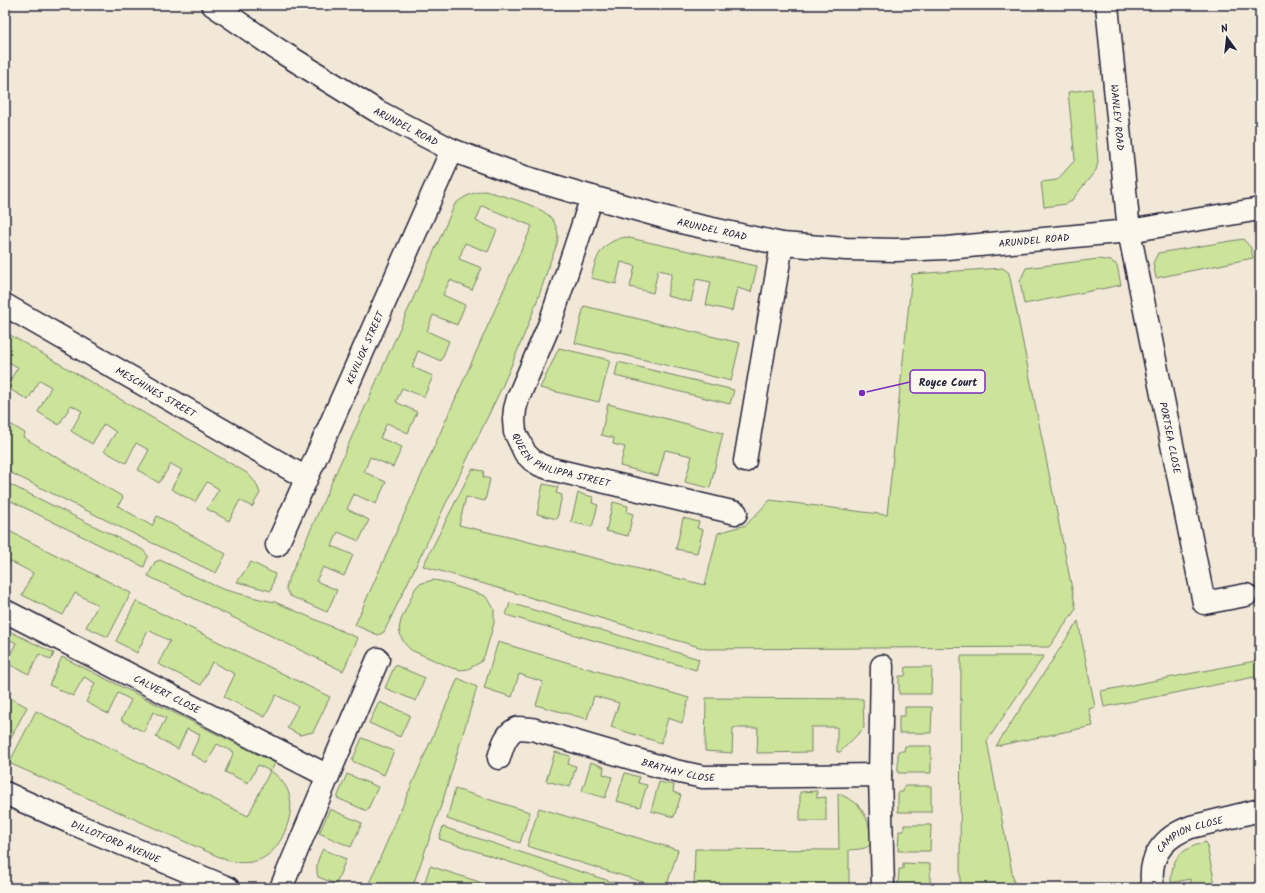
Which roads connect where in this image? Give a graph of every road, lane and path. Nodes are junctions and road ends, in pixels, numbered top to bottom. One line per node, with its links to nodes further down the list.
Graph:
1 (213, 5): 3 (street, ARUNDEL ROAD)
2 (1107, 5): 6 (street, WANLEY ROAD)
3 (452, 150): 4 (street, ARUNDEL ROAD); 10 (street, KEVILIOK STREET)
4 (592, 197): 7 (street, ARUNDEL ROAD); 11 (street, QUEEN PHILIPPA STREET)
5 (1260, 209): 6 (street, ARUNDEL ROAD)
6 (1129, 231): 7 (street, ARUNDEL ROAD); 13 (street, PORTSEA CLOSE)
7 (782, 244): 9 (street)
8 (5, 305): 10 (street, MESCHINES STREET)
9 (745, 461)
10 (306, 478): 12 (street, KEVILIOK STREET)
11 (736, 513)
12 (277, 545)
13 (1246, 595)
14 (5, 611): 19 (street, CALVERT CLOSE)
15 (378, 659): 19 (street)
16 (882, 666): 18 (street)
17 (499, 758): 18 (street, BRATHAY CLOSE)
18 (880, 775): 24 (street)
19 (328, 776): 23 (street)
20 (5, 793): 22 (street, DILLOTFORD AVENUE)
21 (1260, 810): 25 (street, CAMPION CLOSE)
22 (228, 888)
23 (281, 888)
24 (883, 888)
25 (1153, 888)

